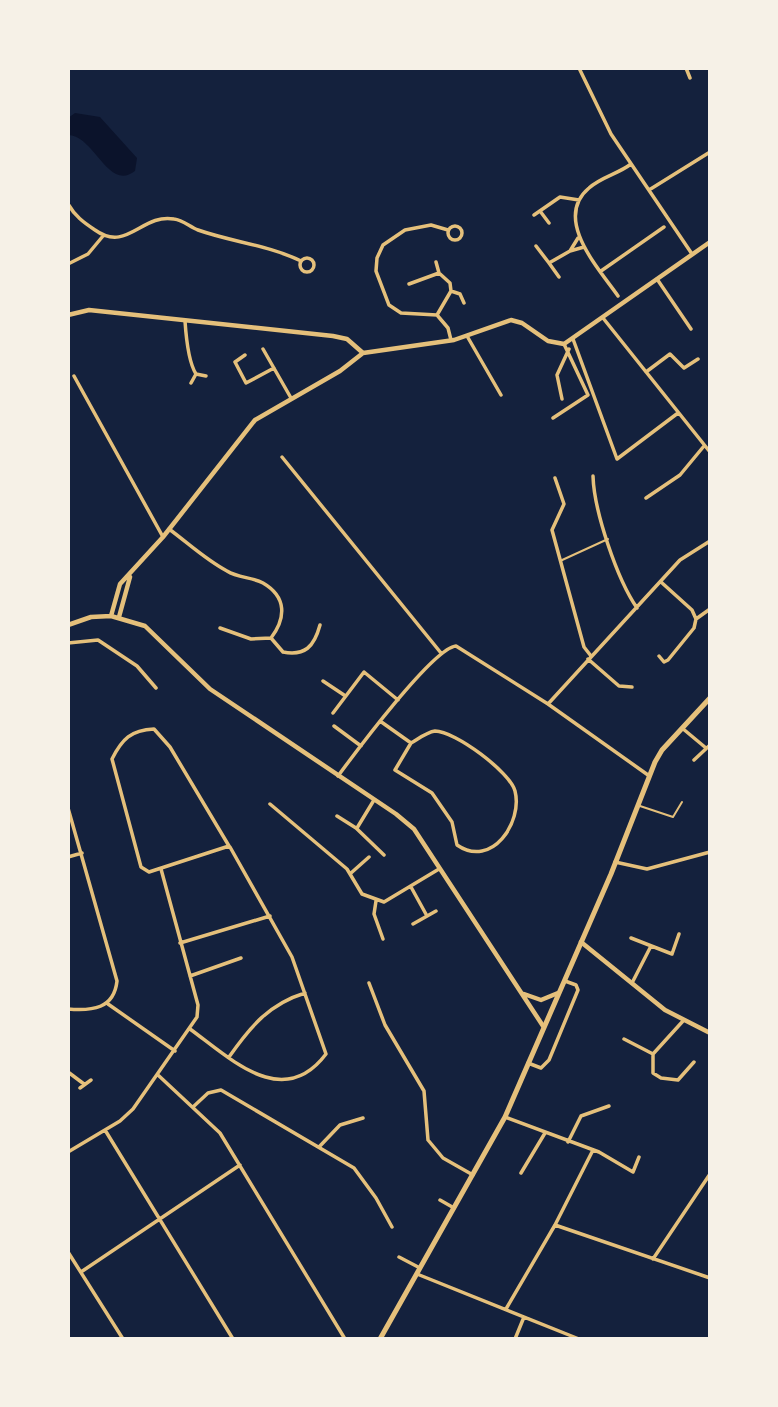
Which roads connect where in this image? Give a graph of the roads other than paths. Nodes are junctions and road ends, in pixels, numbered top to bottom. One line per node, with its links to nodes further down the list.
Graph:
1 (579, 68): 5 (street)
2 (686, 68): 3 (street)
3 (690, 78)
4 (710, 152): 6 (street)
5 (631, 164): 6 (street); 7 (street)
6 (649, 190): 20 (street)
7 (579, 200): 9 (street); 15 (street)
8 (68, 204): 14 (street)
9 (540, 211): 10 (street); 11 (street)
10 (534, 215)
11 (549, 223)
12 (664, 227): 25 (street)
13 (448, 230): 34 (street)
14 (103, 236): 21 (street); 24 (street)
15 (578, 237): 18 (street); 19 (street)
16 (710, 242): 20 (street)
17 (536, 246): 23 (street)
18 (584, 247): 19 (street); 25 (street)
19 (570, 251): 23 (street)
20 (693, 255): 28 (street)
21 (301, 261): 21 (street)
22 (436, 262): 26 (street)
23 (549, 263): 27 (street)
24 (68, 264)
25 (601, 271): 31 (street)
26 (439, 273): 29 (street); 30 (street)
27 (559, 277)
28 (657, 279): 35 (street); 37 (street)
29 (409, 284)
30 (451, 291): 32 (street); 34 (street)
31 (618, 296)
32 (464, 303)
33 (68, 315): 36 (street)
34 (437, 315): 40 (street)
35 (603, 318): 39 (street); 48 (street)
36 (185, 321): 44 (street); 49 (street)
37 (691, 329)
38 (467, 336): 40 (street); 41 (street); 53 (street)
39 (572, 339): 41 (street); 56 (street)
40 (451, 340): 44 (street)
41 (564, 344): 43 (street)
42 (263, 349): 47 (street)
43 (569, 349): 55 (street); 57 (street)
44 (363, 353): 54 (street)
45 (245, 355): 47 (street)
46 (698, 359): 48 (street)
47 (274, 368): 54 (street)
48 (646, 372): 56 (street)
49 (196, 374): 51 (street); 52 (street)
50 (74, 376): 65 (street)
51 (206, 376)
52 (191, 383)
53 (501, 395)
54 (291, 398): 64 (street)
55 (562, 399)
56 (678, 413): 58 (street)
57 (553, 418)
58 (704, 446): 59 (street); 63 (street)
59 (710, 452)
60 (282, 457): 81 (street)
61 (593, 477): 66 (street)
62 (555, 478): 68 (street)
63 (646, 498)
64 (169, 529): 65 (street); 79 (street)
65 (163, 537): 69 (street)
66 (608, 539): 68 (lane); 71 (street)
67 (710, 541): 70 (street)
68 (559, 561): 83 (street)
69 (131, 572): 73 (street); 74 (street)
70 (661, 582): 71 (street); 75 (street)
71 (636, 608): 83 (street)
72 (710, 609): 75 (street)
73 (111, 616): 74 (street); 76 (street)
74 (119, 617): 100 (street)
75 (696, 619): 82 (street)
76 (68, 625)
77 (320, 625): 79 (street)
78 (220, 628): 79 (street)
79 (271, 638)
80 (68, 643): 86 (street)
81 (441, 653): 89 (street); 90 (street)
82 (659, 656)
83 (589, 657): 85 (street); 90 (street)
84 (323, 681): 87 (street)
85 (632, 687)
86 (156, 688)
87 (344, 695): 89 (street); 91 (street)
88 (710, 698): 94 (main road)
89 (398, 700): 92 (street)
90 (548, 704): 99 (street)
91 (333, 713)
92 (380, 722): 95 (street); 96 (street)
93 (334, 726): 96 (street)
94 (682, 728): 97 (street); 99 (main road)
95 (411, 743): 95 (street)
96 (361, 746): 100 (street)
97 (708, 747): 98 (street)
98 (694, 760)
99 (648, 775): 104 (main road)
100 (338, 776): 101 (street)
101 (374, 800): 107 (street); 116 (street)
102 (682, 802): 104 (lane)
103 (270, 804): 117 (street)
104 (636, 804): 114 (main road)
105 (68, 808): 110 (street)
106 (337, 816): 107 (street)
107 (356, 828): 111 (street)
108 (229, 846): 115 (street); 115 (street); 121 (street)
109 (710, 852): 114 (street)
110 (82, 853): 112 (street); 138 (street)
111 (384, 855)
112 (68, 857)
113 (369, 857): 117 (street)
114 (615, 862): 127 (main road)
115 (161, 869): 128 (street)
116 (439, 869): 118 (street); 135 (street)
117 (351, 873): 119 (street)
118 (411, 887): 119 (street); 122 (street)
119 (376, 901): 126 (street)
120 (436, 911): 122 (street)
121 (270, 916): 128 (street); 136 (street)
122 (427, 916): 123 (street)
123 (413, 924)
124 (679, 934): 129 (street)
125 (631, 938): 129 (street)
126 (383, 939)
127 (581, 942): 132 (main road); 134 (street)
128 (180, 943): 131 (street)
129 (651, 946): 134 (street)
130 (241, 958): 131 (street)
131 (190, 976): 142 (street)
132 (564, 980): 137 (main road); 149 (street)
133 (369, 983): 167 (street)
134 (632, 983): 140 (street)
135 (520, 992): 137 (street); 141 (street)
136 (306, 993): 147 (street); 147 (street)
137 (558, 993): 141 (main road)
138 (107, 1003): 139 (street); 145 (street)
139 (68, 1009)
140 (683, 1021): 143 (street); 146 (street)
141 (543, 1026): 149 (main road)
142 (190, 1029): 145 (street); 147 (street)
143 (710, 1032)
144 (624, 1039): 146 (street)
145 (175, 1051): 151 (street)
146 (653, 1054): 148 (street)
147 (229, 1058)
148 (694, 1062)
149 (528, 1063): 156 (main road)
150 (68, 1072): 152 (street)
151 (158, 1075): 154 (street); 157 (street)
152 (91, 1080)
153 (609, 1106): 159 (street)
154 (193, 1107): 160 (street); 164 (street)
155 (363, 1118): 160 (street)
156 (505, 1118): 158 (street); 167 (main road)
157 (105, 1130): 162 (street); 170 (street)
158 (545, 1133): 159 (street); 165 (street)
159 (568, 1142): 161 (street)
160 (319, 1147): 172 (street)
161 (593, 1150): 163 (street); 171 (street)
162 (68, 1152)
163 (639, 1157)
164 (240, 1165): 170 (street); 183 (street)
165 (522, 1173)
166 (710, 1174): 175 (street)
167 (473, 1175): 169 (main road)
168 (440, 1200): 169 (street)
169 (454, 1208): 176 (main road)
170 (159, 1220): 177 (street); 182 (street)
171 (555, 1225): 175 (street); 179 (street)
172 (392, 1227)
173 (68, 1252): 177 (street)
174 (399, 1256): 176 (street)
175 (653, 1259): 178 (street)
176 (419, 1271): 179 (street); 184 (main road)
177 (81, 1272): 181 (street)
178 (710, 1278)
179 (506, 1310): 180 (street)
180 (524, 1317): 185 (street); 186 (street)
181 (123, 1339)
182 (233, 1339)
183 (345, 1339)
184 (380, 1339)
185 (515, 1339)
186 (579, 1339)

